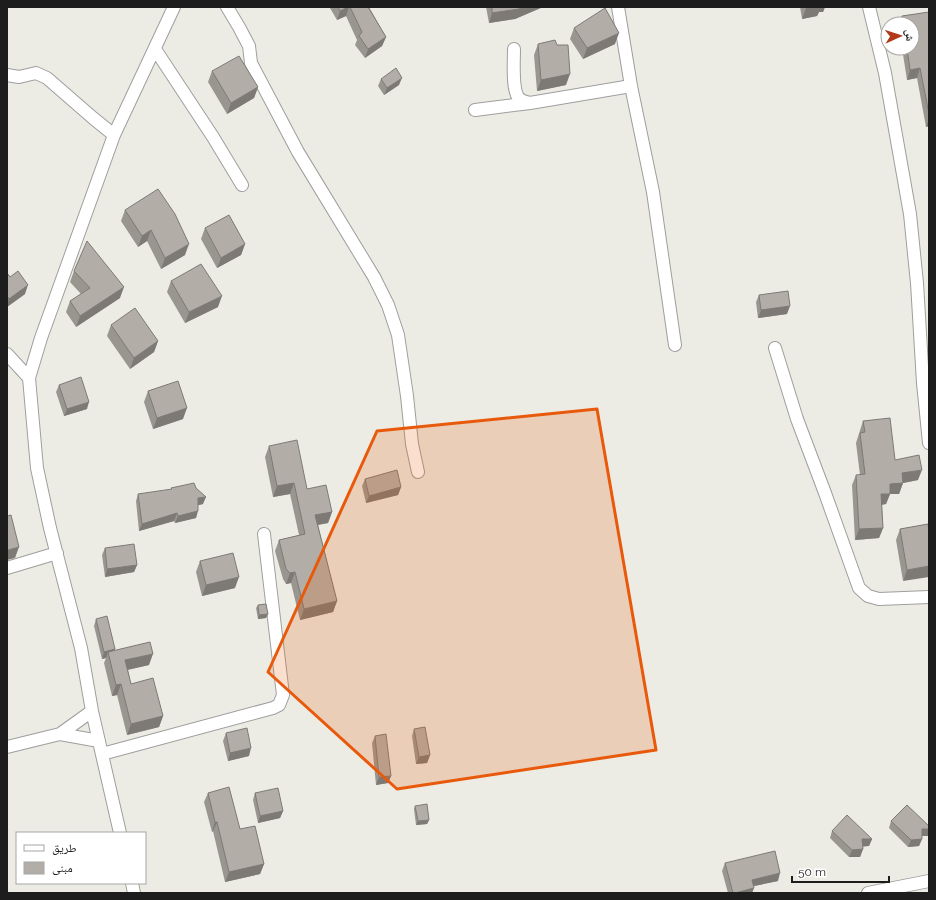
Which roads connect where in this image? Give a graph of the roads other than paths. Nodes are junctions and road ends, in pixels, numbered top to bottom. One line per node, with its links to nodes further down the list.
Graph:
1 (174, 7): 5 (street)
2 (227, 7): 18 (street)
3 (618, 7): 8 (street)
4 (869, 7): 17 (street)
5 (155, 49): 11 (street); 12 (street)
6 (514, 49): 9 (street)
7 (7, 75): 11 (street)
8 (631, 86): 9 (street); 13 (street)
9 (530, 103): 10 (street)
10 (475, 110)
11 (114, 135): 16 (street)
12 (242, 185)
13 (675, 345)
14 (775, 348): 22 (street)
15 (7, 354): 16 (street)
16 (28, 378): 20 (street)
17 (929, 443)
18 (418, 472)
19 (264, 534): 27 (street)
20 (57, 552): 21 (street); 23 (street)
21 (7, 568)
22 (929, 597)
23 (92, 711): 24 (street); 25 (street)
24 (60, 734): 25 (street); 26 (street)
25 (99, 741): 27 (street)
26 (7, 747)
27 (102, 754): 28 (street)
28 (120, 832)
29 (929, 881): 30 (street)
30 (868, 893)

